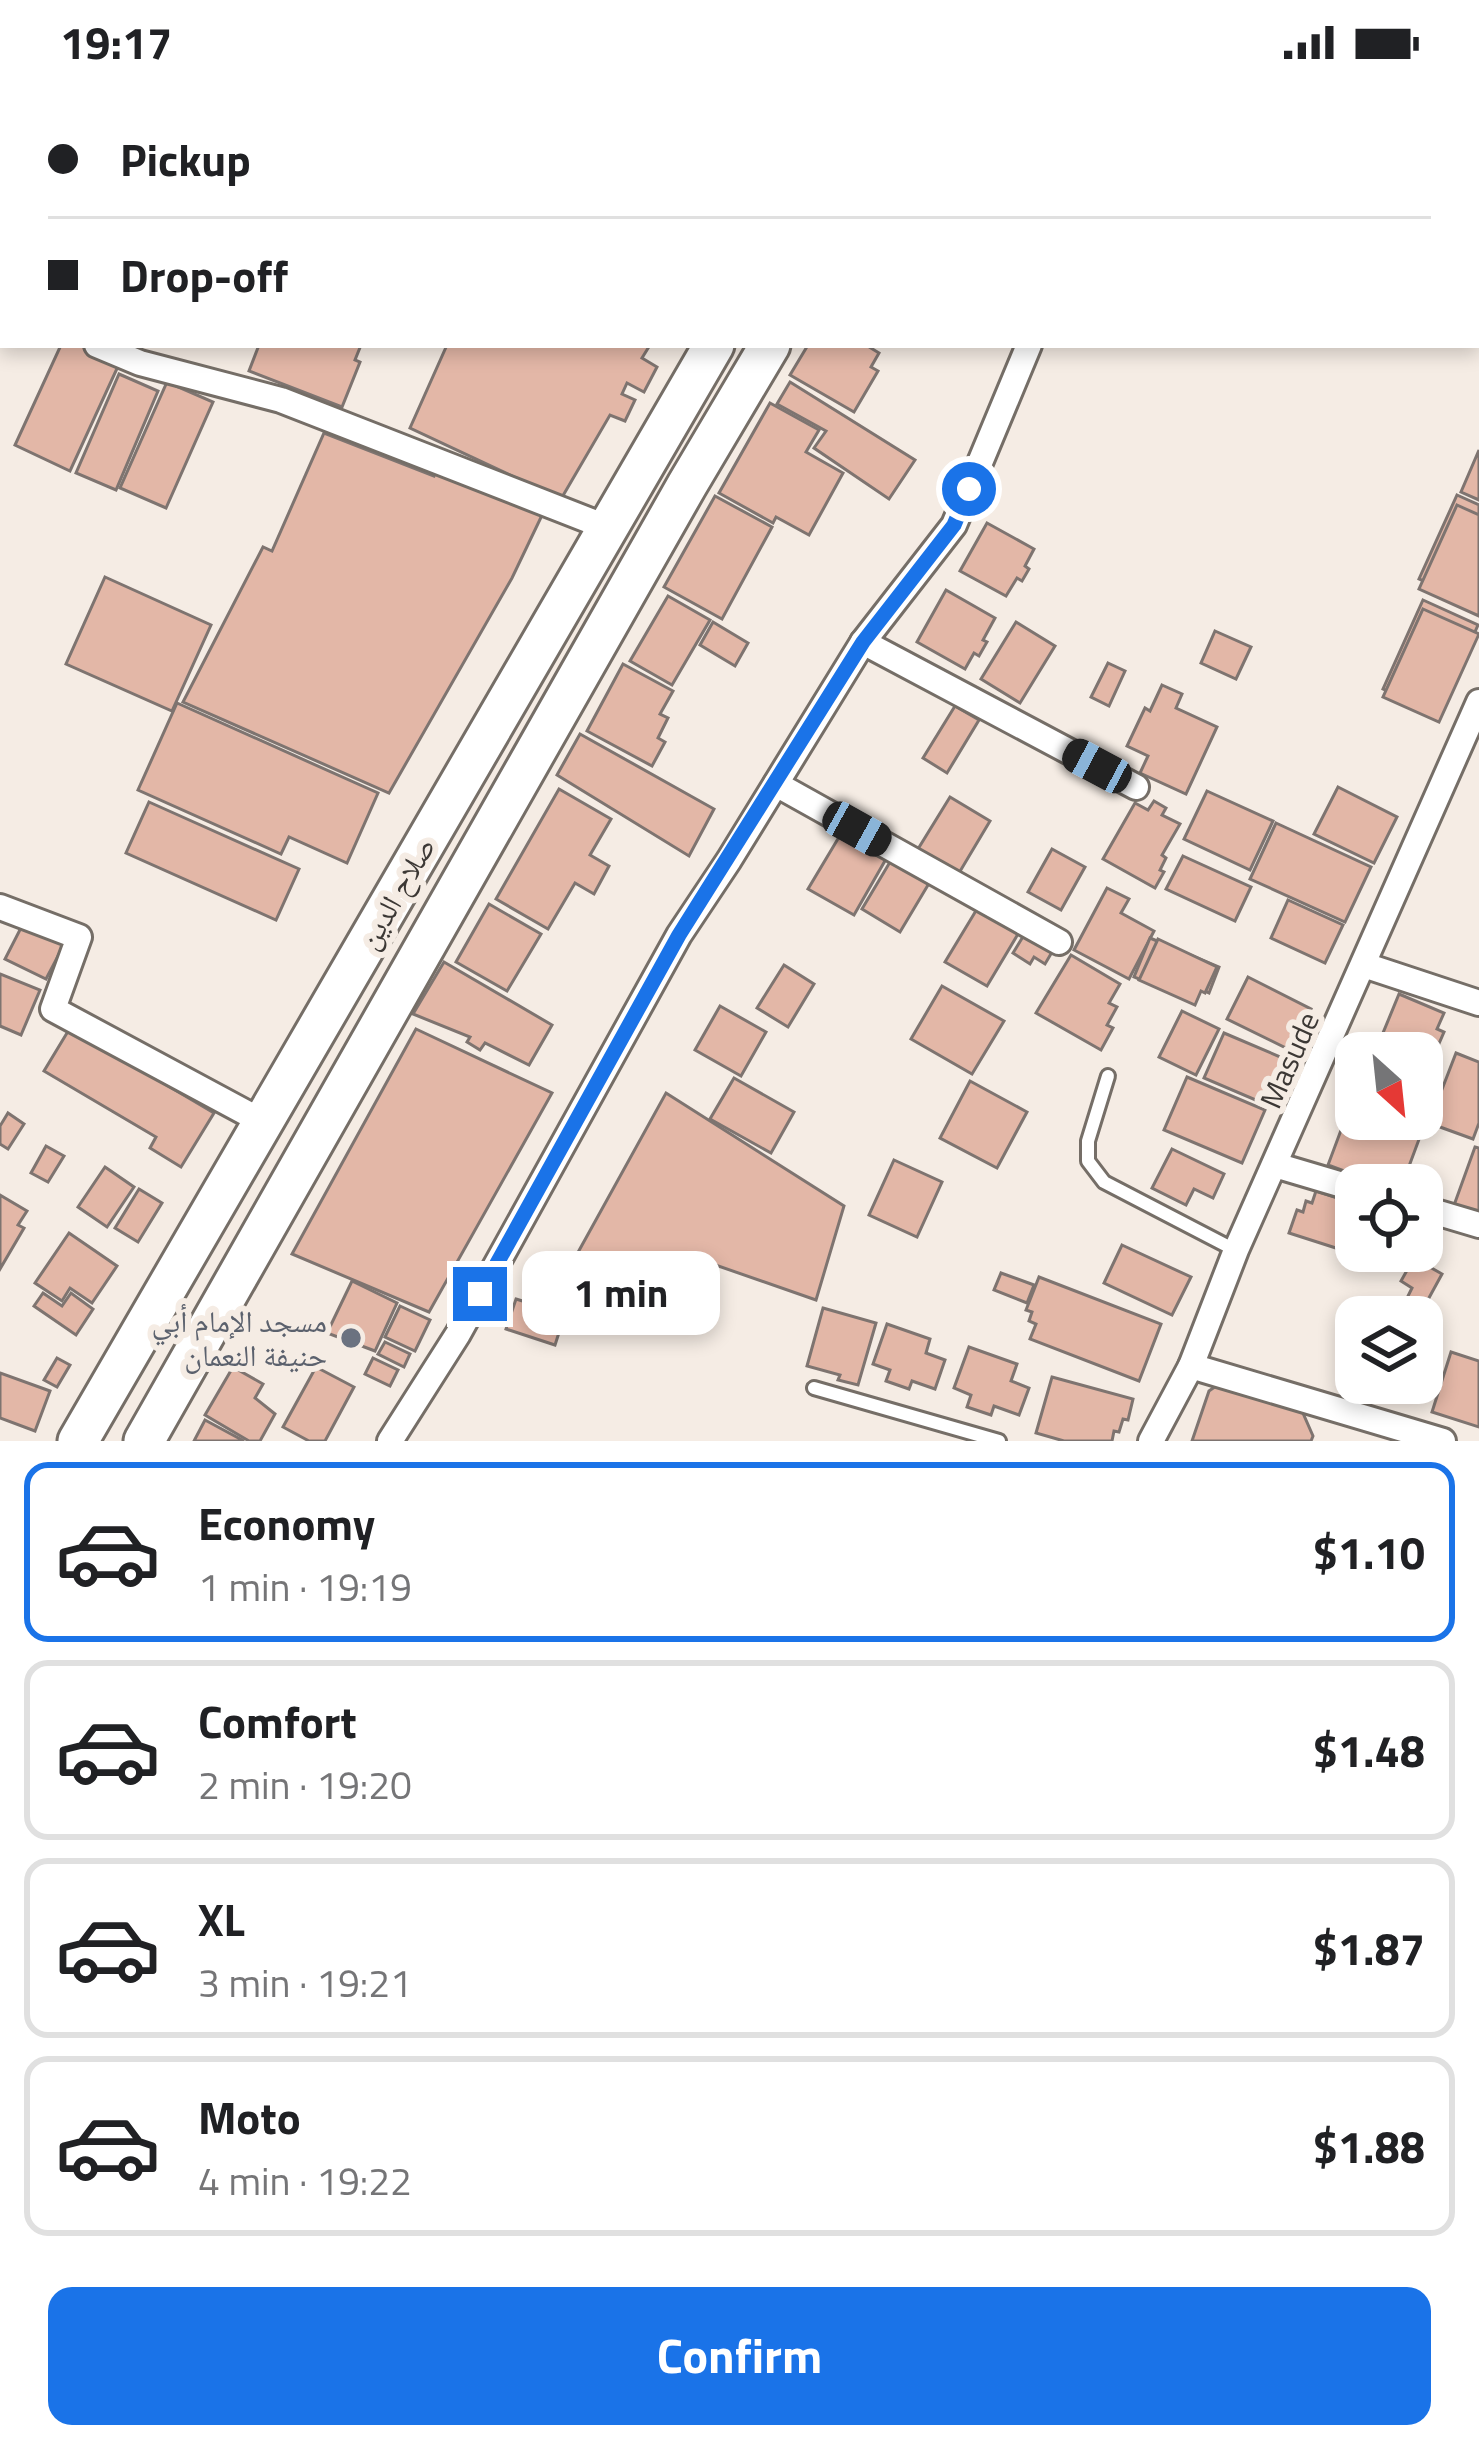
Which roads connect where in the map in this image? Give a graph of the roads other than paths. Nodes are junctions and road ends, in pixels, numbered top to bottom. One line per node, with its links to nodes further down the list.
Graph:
1 (104, 348): 5 (street)
2 (712, 348): 5 (highway, صلاح الدين)
3 (768, 348): 24 (highway, صلاح الدين)
4 (1027, 348): 6 (street)
5 (606, 526): 15 (highway, صلاح الدين)
6 (863, 642): 8 (street); 9 (street)
7 (1479, 702): 12 (street, Masude)
8 (776, 784): 11 (street); 25 (street)
9 (1136, 787)
10 (0, 907): 15 (street)
11 (1059, 942)
12 (1364, 965): 13 (street); 16 (street, Masude)
13 (1479, 1003)
14 (1108, 1076): 20 (lane)
15 (265, 1123): 23 (highway, صلاح الدين)
16 (1275, 1165): 17 (street); 20 (street, Masude)
17 (1335, 1183)
18 (1443, 1214): 19 (street)
19 (1479, 1225)
20 (1236, 1250): 21 (street, Masude)
21 (1191, 1366): 27 (street, Masude); 28 (street)
22 (814, 1388): 26 (lane)
23 (78, 1441)
24 (144, 1441)
25 (390, 1441)
26 (999, 1441)
27 (1151, 1441)
28 (1443, 1441)

